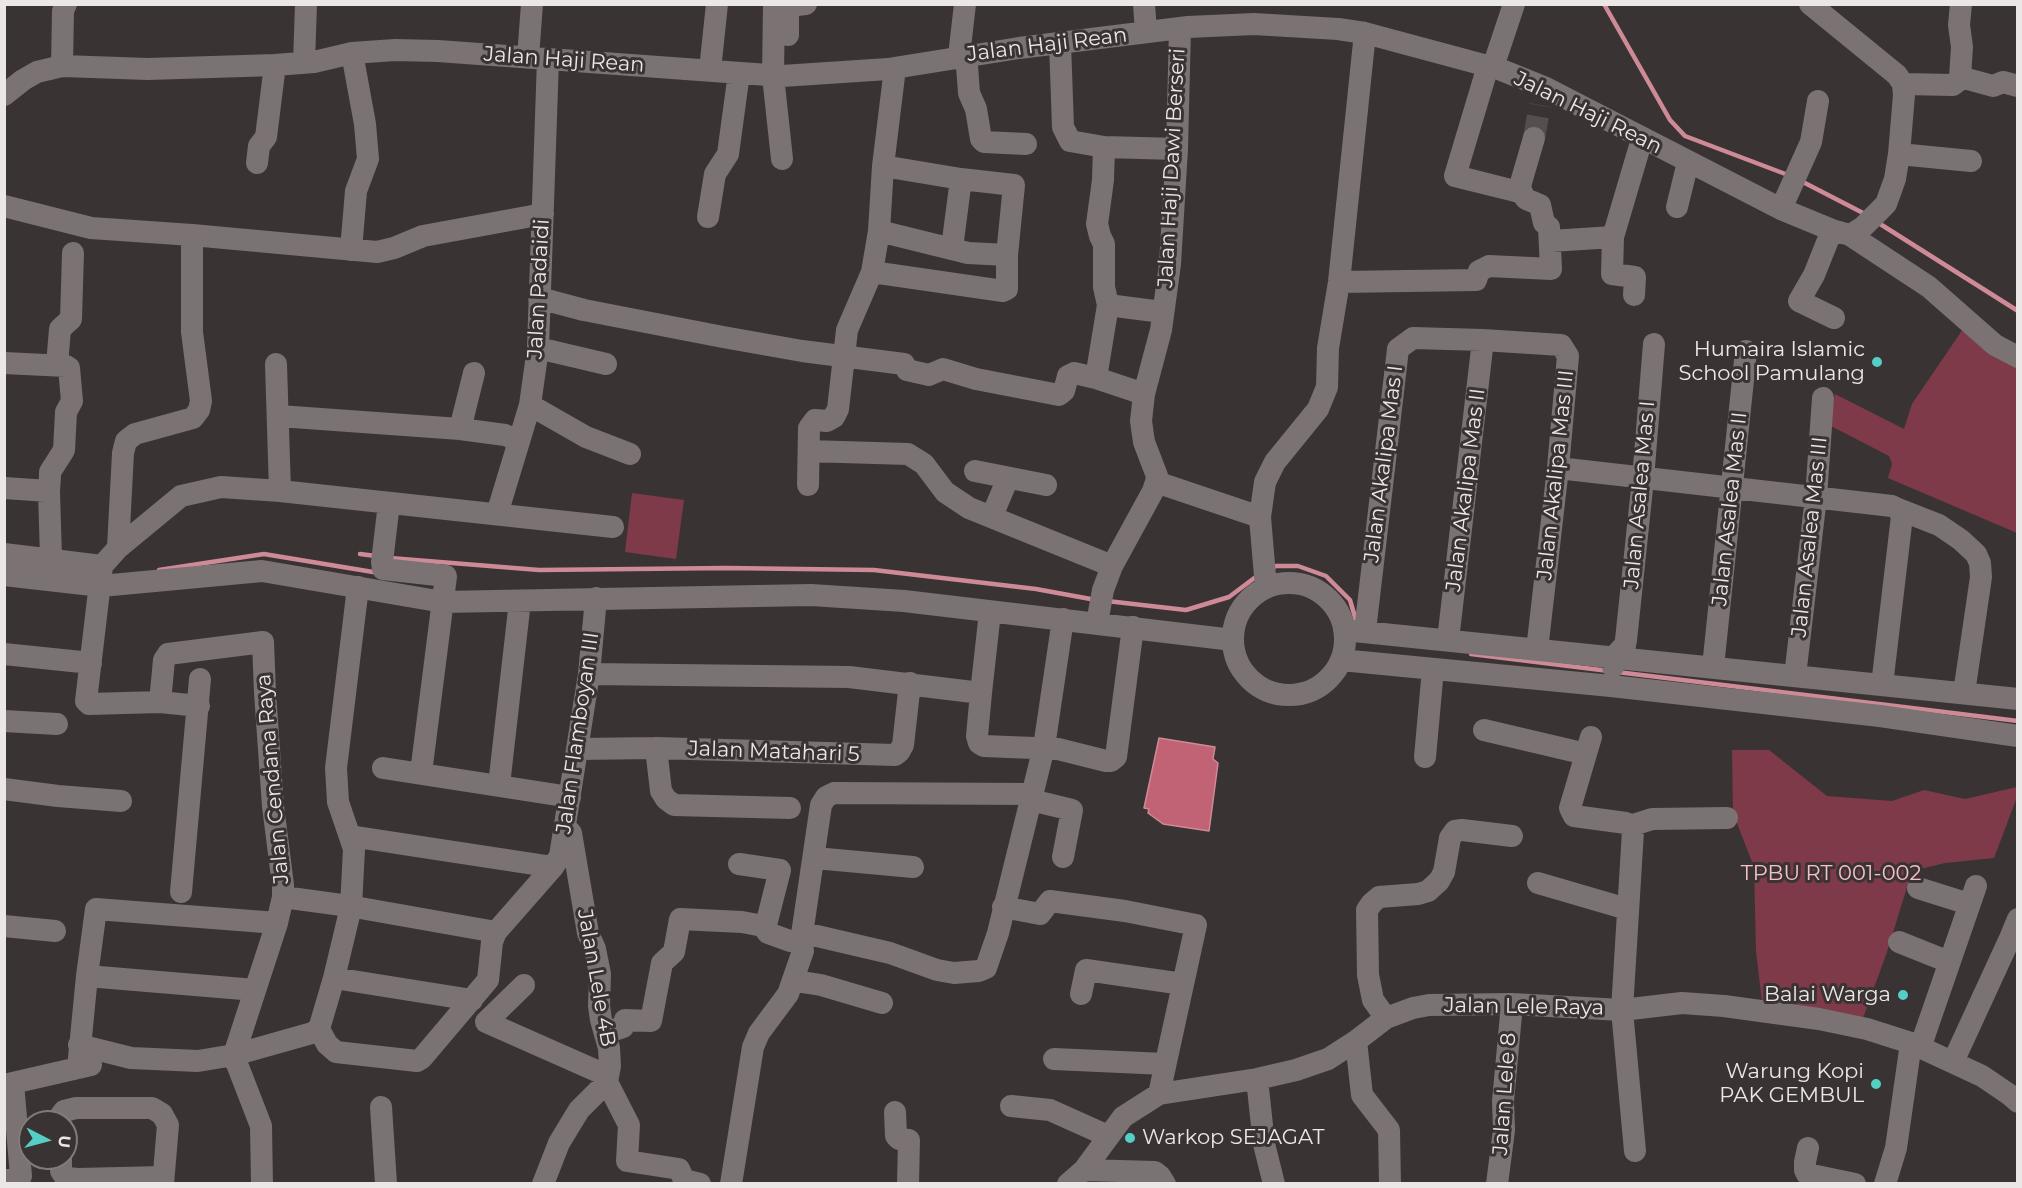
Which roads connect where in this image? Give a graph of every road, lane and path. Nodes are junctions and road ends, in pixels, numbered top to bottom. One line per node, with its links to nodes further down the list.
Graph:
1 (66, 4): 22 (street)
2 (306, 4): 20 (street)
3 (532, 4): 19 (street, Jalan Padaidi)
4 (717, 4): 25 (street)
5 (774, 4): 27 (street)
6 (806, 4): 27 (street)
7 (965, 4): 18 (street)
8 (1144, 4): 14 (street)
9 (1514, 4): 23 (street)
10 (1961, 4): 28 (street)
11 (1811, 5): 29 (street)
12 (1238, 14): 13 (street, Jalan Haji Rean); 15 (street, Jalan Haji Rean)
13 (1180, 29): 14 (street, Jalan Haji Rean); 37 (street, Jalan Haji Dawi Berseri)
14 (1146, 33): 16 (street, Jalan Haji Rean)
15 (1365, 33): 23 (street, Jalan Haji Rean); 61 (street)
16 (1060, 44): 18 (street, Jalan Haji Rean); 36 (street)
17 (352, 53): 19 (street, Jalan Haji Rean); 20 (street, Jalan Haji Rean); 57 (street)
18 (959, 56): 24 (street, Jalan Haji Rean); 35 (street)
19 (538, 58): 25 (street, Jalan Haji Rean); 49 (street, Jalan Padaidi)
20 (304, 63): 21 (street, Jalan Haji Rean)
21 (275, 65): 22 (street, Jalan Haji Rean); 42 (street)
22 (62, 66): 31 (street, Jalan Haji Rean)
23 (1490, 67): 34 (street, Jalan Haji Rean); 45 (street)
24 (895, 68): 27 (street, Jalan Haji Rean); 43 (street)
25 (710, 70): 26 (street, Jalan Haji Rean)
26 (739, 73): 27 (street, Jalan Haji Rean); 50 (street)
27 (780, 76): 39 (street)
28 (1960, 77): 29 (street); 30 (street)
29 (1903, 84): 38 (street)
30 (2018, 86)
31 (5, 94)
32 (1818, 101): 48 (street)
33 (1534, 138): 45 (street)
34 (1642, 139): 41 (street, Jalan Haji Rean); 54 (street)
35 (1026, 144)
36 (1104, 147): 37 (street); 64 (street)
37 (1177, 149): 65 (street, Jalan Haji Dawi Berseri)
38 (1899, 154): 40 (street); 51 (street)
39 (782, 159)
40 (1971, 161)
41 (1688, 162): 47 (street); 48 (street, Jalan Haji Rean)
42 (257, 163)
43 (883, 166): 44 (street); 52 (street)
44 (961, 179): 56 (street); 59 (street)
45 (1522, 193): 55 (street)
46 (4, 206): 53 (street)
47 (1677, 207)
48 (1781, 209): 51 (street, Jalan Haji Rean)
49 (543, 214): 57 (street); 63 (street, Jalan Padaidi)
50 (708, 217)
51 (1856, 227): 66 (street); 72 (street, Jalan Haji Rean)
52 (879, 231): 56 (street); 60 (street)
53 (192, 235): 57 (street); 105 (street)
54 (1613, 237): 55 (street); 62 (street)
55 (1551, 241): 61 (street)
56 (952, 248): 59 (street)
57 (351, 250)
58 (73, 253): 76 (street)
59 (1007, 255): 60 (street)
60 (872, 272): 71 (street)
61 (1339, 282): 103 (street)
62 (1634, 295)
63 (539, 298): 69 (street, Jalan Padaidi); 71 (street)
64 (1108, 305): 65 (street); 78 (street)
65 (1162, 312): 79 (street, Jalan Haji Dawi Berseri)
66 (1834, 318)
67 (1483, 340): 87 (street, Jalan Akalipa Mas III); 120 (street, Jalan Akalipa Mas I); 122 (street, Jalan Akalipa Mas II)
68 (1654, 344): 90 (street, Jalan Asalea Mas I)
69 (538, 348): 75 (street); 81 (street, Jalan Padaidi)
70 (1746, 351): 95 (street, Jalan Asalea Mas II)
71 (845, 355): 78 (street); 85 (street)
72 (2018, 357)
73 (4, 363): 76 (street)
74 (276, 364): 82 (street)
75 (606, 364)
76 (63, 367): 96 (street)
77 (474, 373): 83 (street)
78 (1096, 378): 79 (street)
79 (1144, 394): 91 (street, Jalan Haji Dawi Berseri)
80 (1823, 398): 98 (street, Jalan Asalea Mas III)
81 (530, 405): 84 (street, Jalan Padaidi); 86 (street)
82 (279, 416): 83 (street); 97 (street)
83 (460, 429): 84 (street)
84 (519, 441): 101 (street, Jalan Padaidi)
85 (809, 451): 92 (street); 102 (street)
86 (630, 454)
87 (1558, 468): 90 (street); 123 (street, Jalan Akalipa Mas III)
88 (975, 471): 89 (street)
89 (1008, 478): 93 (street); 102 (street)
90 (1642, 479): 95 (street); 124 (street, Jalan Asalea Mas I)
91 (1156, 482): 103 (street); 108 (street)
92 (808, 485)
93 (1046, 485)
94 (4, 488): 96 (street)
95 (1733, 488): 98 (street); 128 (street, Jalan Asalea Mas II)
96 (49, 491): 107 (street)
97 (280, 491): 99 (street); 105 (street)
98 (1816, 497): 100 (street); 131 (street, Jalan Asalea Mas III)
99 (389, 502): 101 (street); 115 (street)
100 (1898, 509): 134 (street); 137 (street)
101 (497, 514): 104 (street)
102 (992, 516): 108 (street)
103 (1260, 517): 111 (street)
104 (613, 527)
105 (118, 548): 110 (street)
106 (4, 554): 107 (street)
107 (51, 558): 110 (street)
108 (1112, 566): 116 (street)
109 (4, 575): 110 (street)
110 (101, 576): 112 (street); 127 (street)
111 (1266, 579): 120 (street); 121 (street)
112 (358, 587): 115 (street); 160 (street)
113 (596, 598): 114 (street); 117 (street); 130 (street, Jalan Flamboyan III)
114 (520, 601): 115 (street); 151 (street)
115 (443, 602): 150 (street)
116 (1100, 607): 118 (street); 119 (street)
117 (990, 612): 118 (street); 136 (street)
118 (1063, 619): 145 (street)
119 (1133, 627): 121 (street); 145 (street)
120 (1355, 631): 122 (street); 126 (street)
121 (1233, 640): 126 (street)
122 (1448, 640): 123 (street)
123 (1537, 650): 124 (street)
124 (1624, 653): 128 (street); 135 (street, Jalan Asalea Mas I)
125 (4, 654): 127 (street)
126 (1341, 660): 129 (street)
127 (91, 663): 139 (street)
128 (1713, 667): 131 (street)
129 (1433, 669): 135 (street); 148 (street)
130 (589, 674): 133 (street); 147 (street, Jalan Flamboyan III)
131 (1795, 676): 134 (street)
132 (200, 679): 140 (street)
133 (910, 683): 136 (street); 146 (street, Jalan Matahari 5)
134 (1882, 685): 137 (street)
135 (1620, 687): 144 (street)
136 (981, 693): 145 (street)
137 (1964, 693): 138 (street)
138 (2018, 699)
139 (160, 702): 140 (street); 170 (street, Jalan Cendana Raya)
140 (199, 706): 169 (street)
141 (4, 720): 142 (street)
142 (57, 724)
143 (1484, 730): 158 (street)
144 (2018, 736)
145 (1044, 747): 154 (street)
146 (656, 748): 147 (street, Jalan Matahari 5); 156 (street)
147 (578, 749): 153 (street, Jalan Flamboyan III)
148 (1425, 757)
149 (383, 768): 150 (street)
150 (421, 773): 151 (street)
151 (499, 785): 153 (street)
152 (4, 789): 155 (street)
153 (570, 796): 159 (street, Jalan Flamboyan III)
154 (1032, 797): 162 (street); 163 (street); 172 (street)
155 (121, 801)
156 (790, 808)
157 (1727, 818): 158 (street)
158 (1630, 826): 173 (street)
159 (565, 827): 165 (street, Jalan Flamboyan III); 196 (street, Jalan Lele 4B)
160 (350, 836): 165 (street); 171 (street)
161 (1512, 836): 194 (street)
162 (1063, 857)
163 (815, 858): 166 (street); 180 (street)
164 (739, 864): 177 (street)
165 (553, 867): 179 (street)
166 (912, 867)
167 (1538, 883): 173 (street)
168 (1918, 888): 182 (street)
169 (181, 892)
170 (283, 897): 171 (street); 175 (street, Jalan Cendana Raya)
171 (351, 907): 179 (street); 184 (street)
172 (1004, 907): 180 (street); 186 (street)
173 (1627, 909): 193 (street)
174 (2018, 919): 202 (street)
175 (277, 923): 183 (street); 188 (street, Jalan Cendana Raya)
176 (4, 926): 178 (street)
177 (765, 929): 180 (street); 196 (street)
178 (55, 932)
179 (496, 932): 190 (street)
180 (802, 939): 185 (street)
181 (1899, 942): 182 (street)
182 (1949, 962): 198 (street)
183 (87, 976): 188 (street); 200 (street)
184 (334, 978): 190 (street); 195 (street)
185 (795, 981): 191 (street); 224 (street)
186 (1183, 984): 189 (street); 203 (street)
187 (524, 985): 205 (street)
188 (255, 990): 199 (street, Jalan Cendana Raya)
189 (1081, 994)
190 (472, 1000): 195 (street)
191 (882, 1003)
192 (1512, 1004): 193 (street, Jalan Lele Raya); 194 (street, Jalan Lele Raya); 229 (street, Jalan Lele 8)
193 (1622, 1010): 198 (street, Jalan Lele Raya); 215 (street)
194 (1386, 1017): 197 (street, Jalan Lele Raya)
195 (319, 1029): 199 (street)
196 (605, 1033): 205 (street, Jalan Lele 4B)
197 (1356, 1041): 204 (street, Jalan Lele Raya); 228 (street)
198 (1915, 1045): 202 (street, Jalan Lele Raya); 231 (street)
199 (233, 1055): 200 (street); 220 (street)
200 (79, 1056): 206 (street)
201 (1054, 1059): 203 (street)
202 (1953, 1062): 208 (street, Jalan Lele Raya)
203 (1165, 1064): 207 (street)
204 (1257, 1078): 207 (street, Jalan Lele Raya); 227 (street)
205 (608, 1079): 222 (street); 223 (street)
206 (9, 1084): 218 (street)
207 (1159, 1094): 213 (street, Jalan Lele Raya)
208 (2018, 1102)
209 (1011, 1106): 213 (street)
210 (381, 1107): 221 (street)
211 (68, 1110): 219 (street)
212 (895, 1112): 225 (street)
213 (1108, 1136): 217 (street, Jalan Lele Raya)
214 (1808, 1148): 230 (street)
215 (1635, 1151)
216 (62, 1170): 219 (street)
217 (1076, 1177): 226 (street)
218 (4, 1180)
219 (163, 1180)
220 (262, 1184)
221 (386, 1184)
222 (543, 1184)
223 (700, 1184)
224 (731, 1184)
225 (908, 1184)
226 (1164, 1184)
227 (1274, 1184)
228 (1390, 1184)
229 (1497, 1184)
230 (1855, 1184)
231 (1885, 1184)

